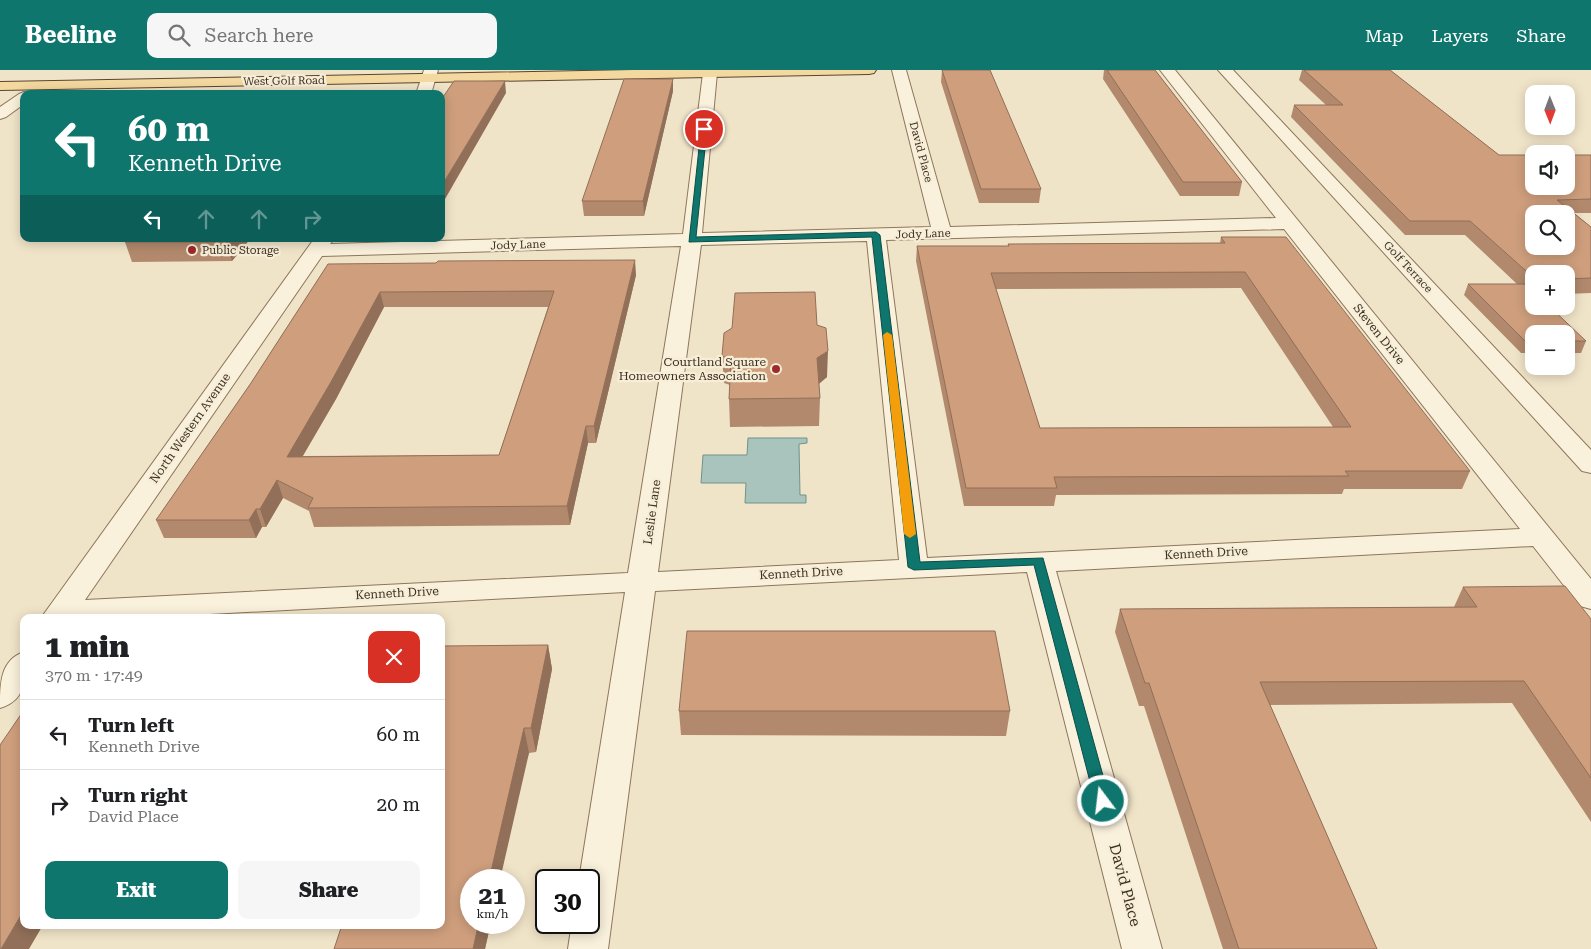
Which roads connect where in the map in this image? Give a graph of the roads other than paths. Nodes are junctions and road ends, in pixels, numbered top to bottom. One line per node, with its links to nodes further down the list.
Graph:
1 (396, 70): 7 (main road, West Golf Road)
2 (869, 70): 6 (main road, West Golf Road)
3 (900, 70): 15 (street, David Place)
4 (1167, 70): 14 (street, Steven Drive)
5 (1226, 70): 19 (street, Golf Terrace)
6 (710, 73): 8 (main road, West Golf Road); 17 (street, Leslie Lane)
7 (0, 75)
8 (430, 75): 10 (main road, West Golf Road); 11 (street)
9 (0, 86): 10 (main road, West Golf Road)
10 (34, 90)
11 (424, 90)
12 (20, 100): 13 (street)
13 (0, 114)
14 (1290, 224): 15 (street, Jody Lane); 20 (street, Steven Drive)
15 (942, 233): 16 (street, Jody Lane)
16 (876, 235): 17 (street, Jody Lane); 22 (street)
17 (692, 240): 18 (street, Jody Lane); 23 (street, Leslie Lane)
18 (320, 244): 25 (street, North Western Avenue)
19 (1591, 465)
20 (1542, 536): 21 (street, Kenneth Drive); 24 (street, Steven Drive)
21 (1039, 561): 22 (street, Kenneth Drive); 29 (street, David Place)
22 (914, 567): 23 (street, Kenneth Drive)
23 (642, 581): 25 (street, Kenneth Drive); 28 (street, Leslie Lane)
24 (1591, 599)
25 (58, 614)
26 (20, 668): 27 (street)
27 (0, 696)
28 (588, 949)
29 (1142, 949)

